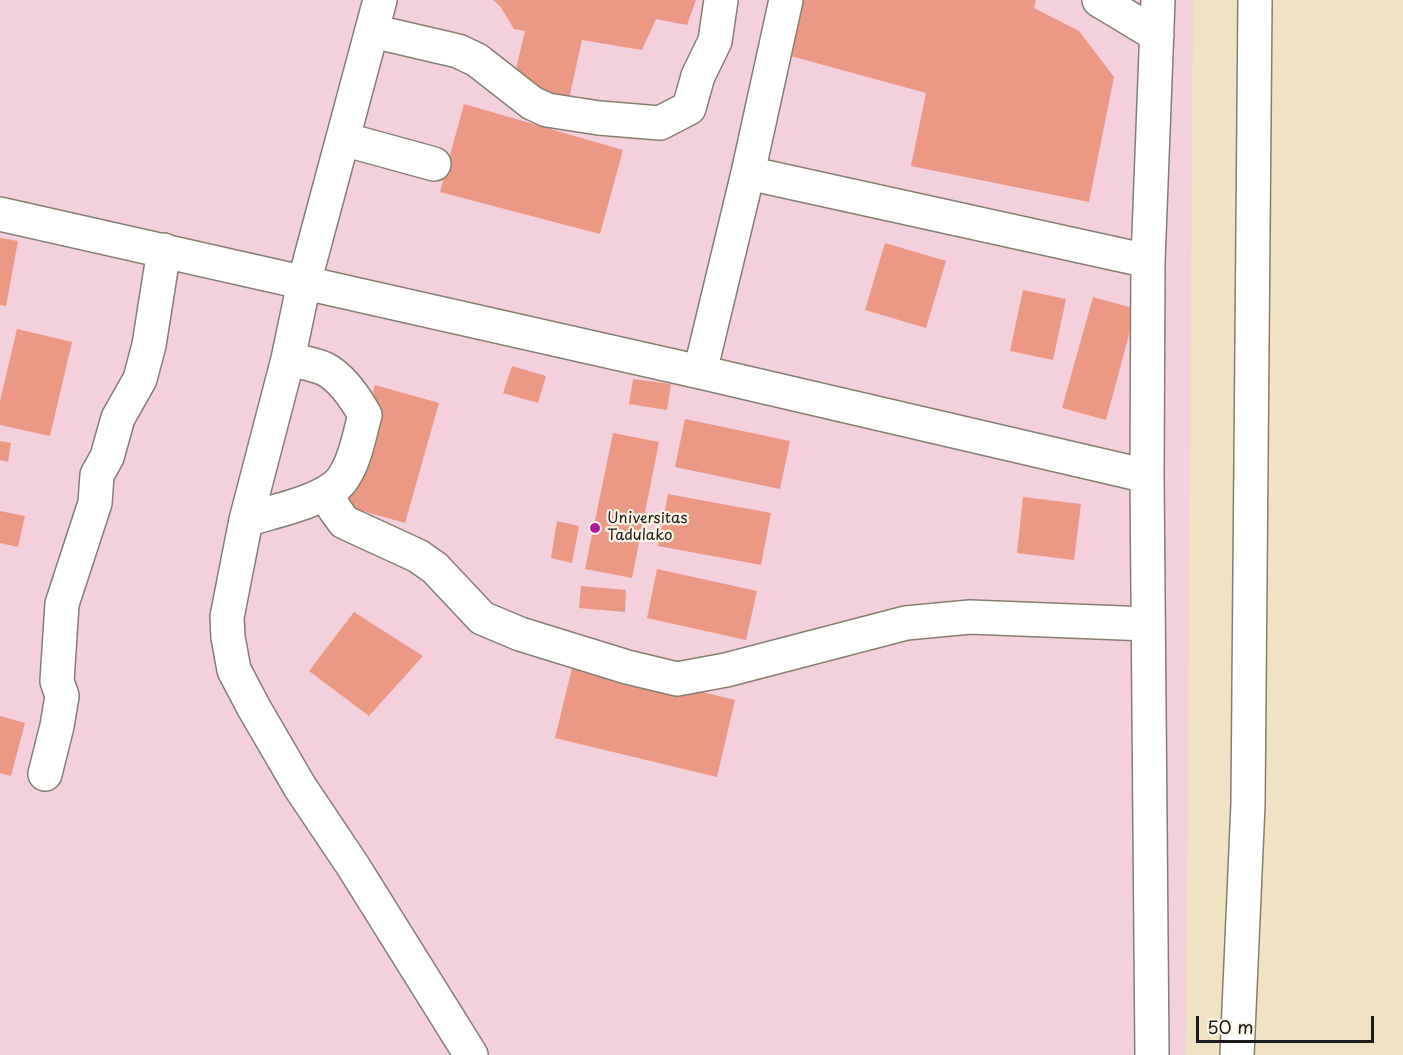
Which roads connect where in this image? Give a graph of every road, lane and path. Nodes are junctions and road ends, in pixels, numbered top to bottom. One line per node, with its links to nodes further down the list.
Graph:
1 (380, 0): 7 (street)
2 (721, 0): 7 (street)
3 (786, 0): 11 (street)
4 (1099, 0): 8 (street)
5 (1158, 0): 8 (street)
6 (1255, 0): 25 (street)
7 (372, 32): 9 (street)
8 (1157, 35): 14 (street)
9 (343, 139): 10 (street); 15 (street)
10 (434, 164)
11 (748, 173): 14 (street); 17 (street)
12 (0, 214): 13 (street)
13 (164, 250): 15 (street); 22 (street)
14 (1148, 261): 18 (street)
15 (304, 282): 16 (street); 17 (street)
16 (288, 359): 19 (street); 20 (street)
17 (700, 372): 18 (street)
18 (1147, 476): 21 (street)
19 (328, 492): 20 (street); 21 (street)
20 (246, 520): 23 (street)
21 (1148, 624): 24 (street)
22 (45, 774)
23 (471, 1055)
24 (1152, 1055)
25 (1237, 1055)

